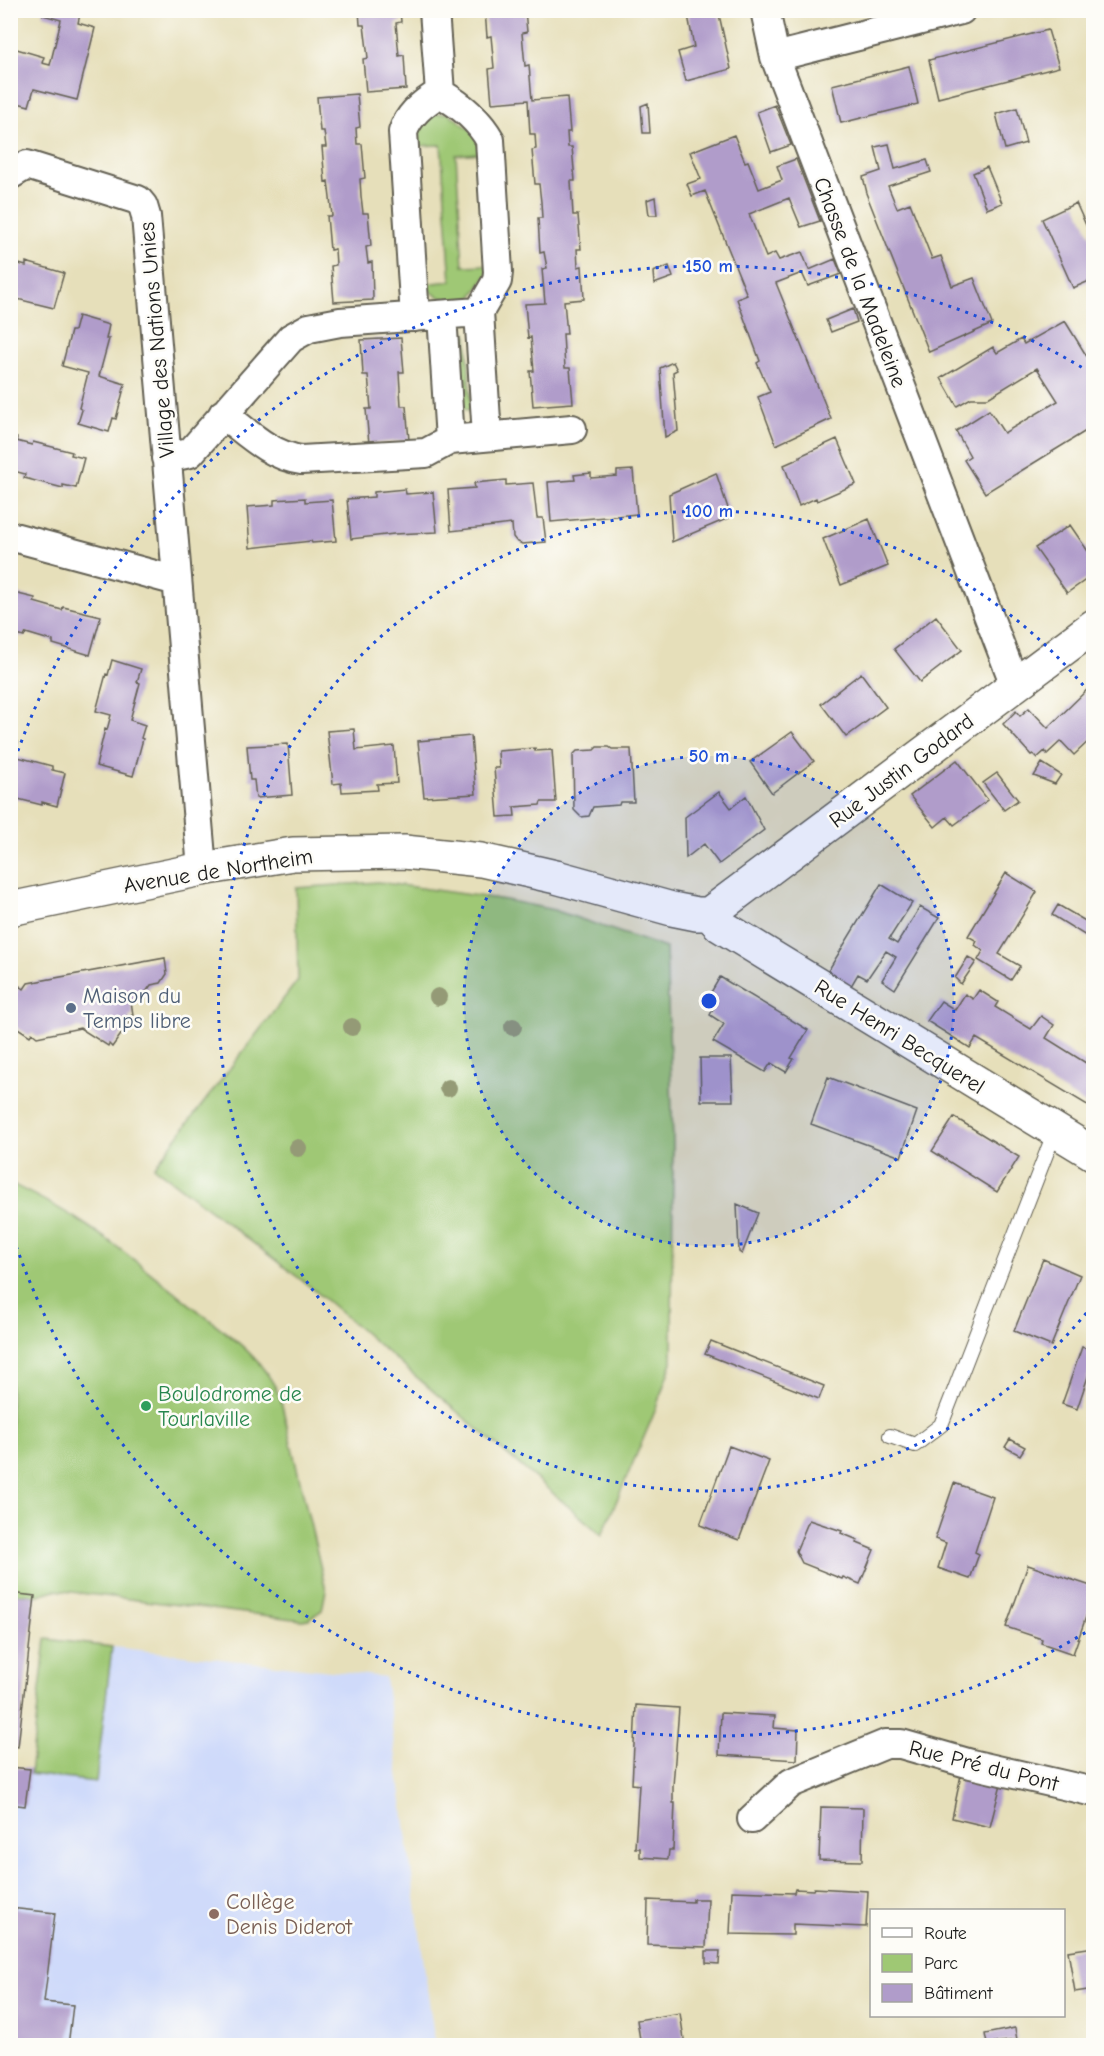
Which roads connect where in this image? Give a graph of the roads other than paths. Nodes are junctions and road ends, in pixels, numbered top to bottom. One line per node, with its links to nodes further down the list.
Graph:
1 (434, 10): 5 (street)
2 (765, 10): 4 (street, Chasse de la Madeleine)
3 (961, 10): 4 (street)
4 (775, 57): 17 (street, Chasse de la Madeleine)
5 (440, 93): 7 (street); 8 (street)
6 (10, 175): 13 (street, Village des Nations Unies)
7 (479, 312): 8 (street); 11 (street)
8 (429, 316): 9 (street); 12 (street)
9 (223, 414): 12 (street); 13 (street)
10 (572, 429): 11 (street)
11 (487, 436): 12 (street)
12 (450, 440)
13 (166, 458): 15 (street, Village des Nations Unies)
14 (10, 536): 15 (street)
15 (177, 581): 18 (street, Village des Nations Unies)
16 (1094, 626): 17 (street, Rue Justin Godard)
17 (1015, 685): 20 (street, Rue Justin Godard)
18 (202, 869): 19 (street, Avenue de Northeim); 20 (street, Avenue de Northeim)
19 (10, 909)
20 (709, 914): 21 (street, Rue Henri Becquerel)
21 (1055, 1131): 22 (street, Rue Henri Becquerel); 23 (lane)
22 (1094, 1154)
23 (890, 1436)
24 (1094, 1792): 25 (street, Rue Pré du Pont)
25 (752, 1819)

